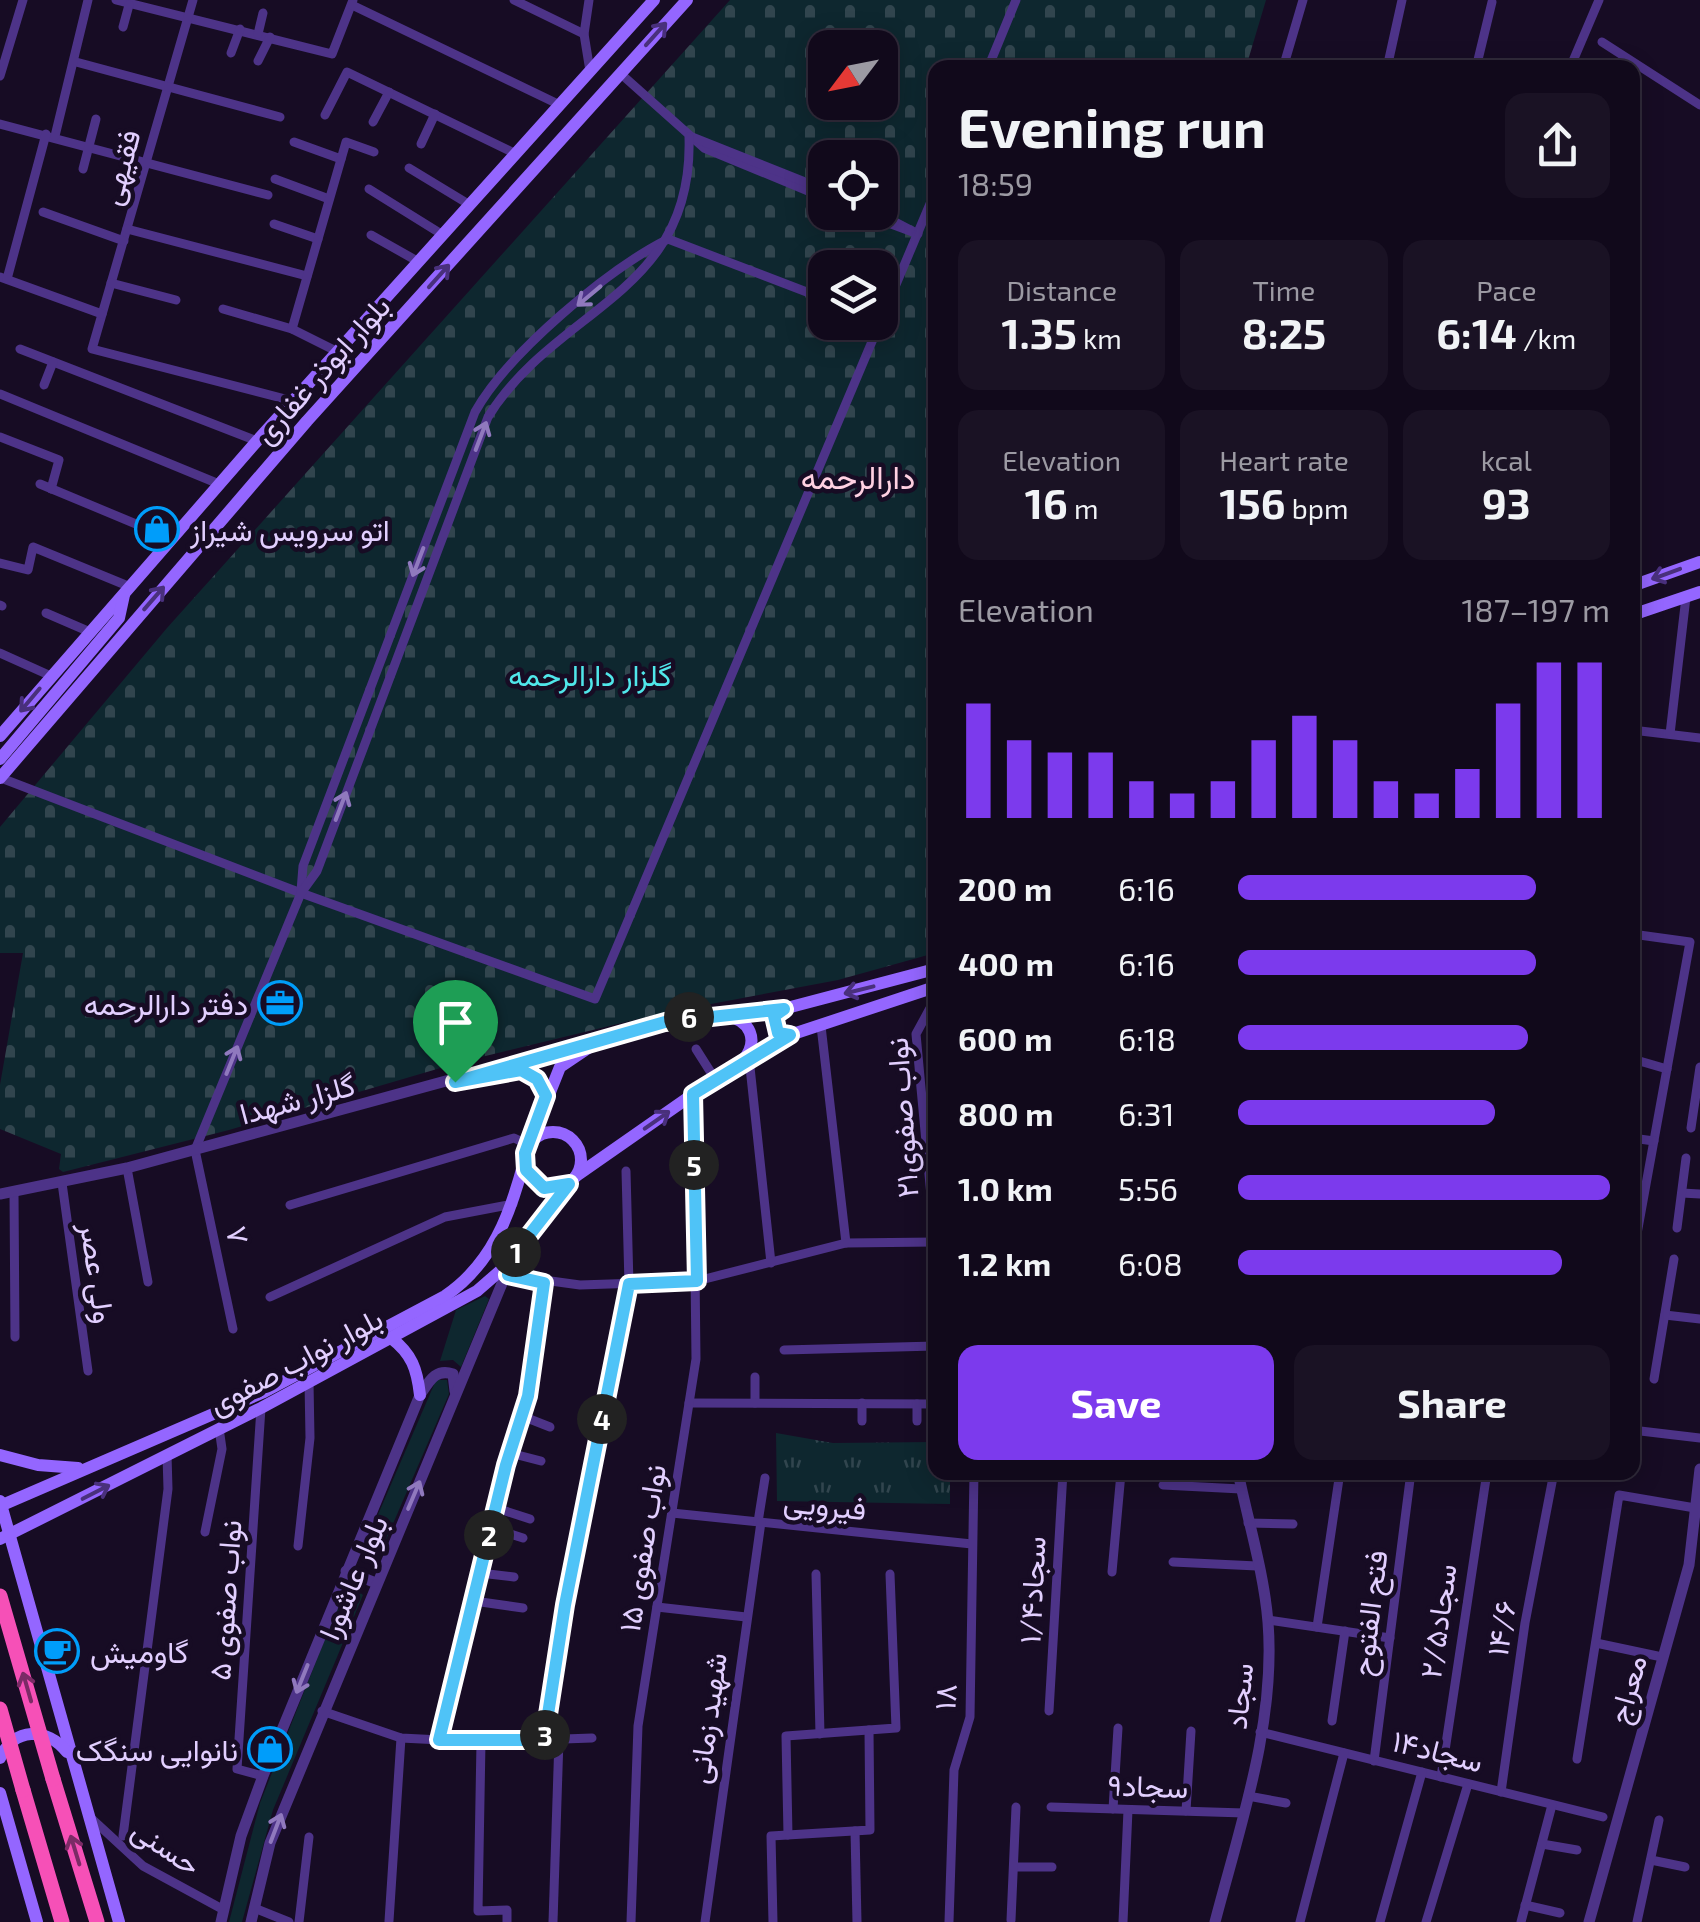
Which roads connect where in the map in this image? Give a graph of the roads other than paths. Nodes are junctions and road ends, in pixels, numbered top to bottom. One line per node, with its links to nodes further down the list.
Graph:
1 (22, 0): 36 (street)
2 (88, 0): 32 (street)
3 (116, 0): 15 (street)
4 (194, 0): 17 (street, فقیهی)
5 (514, 0): 21 (street)
6 (589, 0): 21 (street)
7 (654, 0): 34 (main road, بلوار ابوذر غفاری)
8 (687, 0): 35 (main road, بلوار ابوذر غفاری, one-way to 8)
9 (1016, 0): 25 (street)
10 (1304, 0): 26 (street)
11 (1402, 0): 27 (street)
12 (1598, 0): 29 (street)
13 (352, 2): 22 (street); 39 (street)
14 (1492, 2): 28 (street)
15 (129, 5): 17 (street); 18 (street)
16 (263, 13): 20 (street)
17 (189, 15): 19 (street); 37 (street, فقیهی)
18 (123, 27)
19 (240, 29): 20 (street); 24 (street)
20 (258, 34): 22 (street)
21 (584, 34): 34 (street)
22 (270, 37): 31 (street)
23 (1602, 42): 30 (street)
24 (231, 53)
25 (991, 60)
26 (1285, 60)
27 (1389, 60)
28 (1478, 60)
29 (1573, 60)
30 (1630, 60)
31 (258, 61)
32 (76, 62): 37 (street); 47 (street)
33 (1640, 66): 40 (street)
34 (590, 70): 39 (main road, بلوار ابوذر غفاری)
35 (621, 74): 48 (street); 77 (main road, بلوار ابوذر غفاری)
36 (0, 76)
37 (168, 87): 43 (street); 55 (street, فقیهی)
38 (389, 92): 41 (street); 42 (street); 45 (street)
39 (560, 105): 53 (main road, بلوار ابوذر غفاری)
40 (1700, 105)
41 (435, 114): 50 (street); 53 (street)
42 (325, 115)
43 (280, 117)
44 (96, 118): 51 (street)
45 (373, 122)
46 (0, 124): 47 (street)
47 (50, 135): 51 (street); 80 (street)
48 (689, 136): 59 (street); 61 (street); 75 (street)
49 (294, 142): 54 (street)
50 (420, 144)
51 (89, 146): 55 (street); 57 (street)
52 (374, 152): 54 (street)
53 (516, 154): 64 (main road, بلوار ابوذر غفاری)
54 (341, 159): 63 (street)
55 (146, 162): 62 (street); 70 (street, فقیهی)
56 (410, 168): 64 (street)
57 (83, 169)
58 (274, 178): 63 (street)
59 (808, 183)
60 (368, 189): 73 (street)
61 (808, 191)
62 (268, 195)
63 (330, 199): 74 (street)
64 (470, 205): 73 (main road, بلوار ابوذر غفاری)
65 (928, 209): 71 (street)
66 (43, 212): 76 (street)
67 (274, 224): 74 (street)
68 (898, 224): 71 (street)
69 (898, 227): 71 (street)
70 (127, 229): 76 (street, فقیهی); 79 (street)
71 (918, 234): 81 (street)
72 (371, 235): 78 (street)
73 (443, 235): 77 (main road); 78 (main road, بلوار ابوذر غفاری)
74 (318, 239): 79 (street)
75 (668, 239): 83 (street); 117 (street, one-way to 75); 117 (street, one-way to 117)
76 (124, 240): 82 (street, فقیهی)
77 (462, 251): 116 (main road, بلوار ابوذر غفاری, one-way to 77)
78 (418, 262): 90 (main road, بلوار ابوذر غفاری)
79 (308, 276): 87 (street)
80 (3, 278): 86 (street)
81 (898, 280)
82 (111, 284): 84 (street); 86 (street, فقیهی)
83 (808, 292)
84 (176, 300)
85 (223, 309): 87 (street)
86 (102, 314): 94 (street, فقیهی)
87 (292, 329): 90 (street)
88 (873, 340): 117 (street)
89 (20, 349): 91 (street)
90 (338, 352): 94 (main road, بلوار ابوذر غفاری)
91 (53, 362): 92 (street); 96 (street)
92 (44, 386)
93 (0, 394): 98 (street)
94 (293, 401): 96 (main road, بلوار ابوذر غفاری)
95 (0, 438): 99 (street)
96 (257, 441): 98 (main road, بلوار ابوذر غفاری)
97 (40, 484): 99 (street)
98 (220, 484): 100 (main road, بلوار ابوذر غفاری)
99 (51, 489): 100 (street)
100 (172, 538): 104 (main road, بلوار ابوذر غفاری)
101 (1700, 562): 103 (main road, one-way to 103)
102 (0, 563): 104 (street)
103 (1640, 583)
104 (127, 588): 108 (main road, بلوار ابوذر غفاری); 115 (main road)
105 (1693, 595): 107 (main road); 112 (street)
106 (46, 612): 108 (street)
107 (1640, 612)
108 (90, 632): 110 (main road, بلوار ابوذر غفاری)
109 (0, 653): 110 (street)
110 (51, 676): 113 (main road, بلوار ابوذر غفاری, one-way to 113)
111 (1640, 731): 112 (street)
112 (1670, 734): 114 (street)
113 (0, 736)
114 (1700, 738)
115 (0, 758)
116 (0, 778): 117 (street)
117 (300, 893): 143 (street, one-way to 117)
118 (1640, 935): 132 (street)
119 (928, 972): 124 (main road, one-way to 124)
120 (928, 988): 121 (main road)
121 (920, 991): 122 (street); 126 (main road)
122 (928, 995)
123 (928, 1008): 146 (street, ۲۱نواب صفوی)
124 (784, 1009): 125 (main road); 127 (main road)
125 (692, 1016): 128 (main road); 130 (main road)
126 (821, 1026): 127 (main road); 160 (street)
127 (790, 1035): 130 (main road, بلوار نواب صفوی)
128 (603, 1038): 135 (street, گلزار شهدا); 138 (main road)
129 (696, 1049): 134 (street)
130 (744, 1061): 134 (main road, بلوار نواب صفوی); 163 (street)
131 (1640, 1061): 132 (street)
132 (1667, 1068): 141 (street)
133 (1700, 1068): 137 (street)
134 (715, 1079): 136 (main road, بلوار نواب صفوی)
135 (455, 1082): 138 (street); 143 (street, گلزار شهدا)
136 (693, 1094): 149 (main road, بلوار نواب صفوی, one-way to 136); 165 (street, نواب صفوی ۱۵)
137 (1698, 1094): 139 (street)
138 (546, 1096): 142 (main road)
139 (1692, 1128)
140 (1640, 1139): 141 (street)
141 (1654, 1141): 155 (street)
142 (529, 1144): 145 (main road); 149 (main road); 157 (street)
143 (195, 1150): 147 (street, گلزار شهدا); 172 (street, ۷)
144 (1686, 1158): 152 (street)
145 (524, 1162): 149 (main road); 156 (main road, بلوار نواب صفوی)
146 (928, 1167)
147 (127, 1168): 150 (street, گلزار شهدا); 166 (street)
148 (626, 1171): 168 (street)
149 (573, 1180): 161 (main road, بلوار نواب صفوی)
150 (62, 1183): 151 (street, گلزار شهدا); 177 (street, ولی عصر)
151 (14, 1192): 153 (street, گلزار شهدا); 173 (street)
152 (1682, 1192): 154 (street); 158 (street)
153 (0, 1194)
154 (1700, 1194)
155 (1640, 1201)
156 (513, 1204): 169 (street); 194 (main road, بلوار نواب صفوی)
157 (290, 1205)
158 (1677, 1228)
159 (928, 1240): 160 (street)
160 (846, 1243): 163 (street)
161 (513, 1256): 164 (street, بلوار عاشورا); 174 (main road, بلوار نواب صفوی)
162 (1674, 1259): 170 (street)
163 (771, 1263): 165 (street)
164 (508, 1275): 167 (street); 188 (street, بلوار عاشورا)
165 (697, 1281): 168 (street); 182 (street, نواب صفوی ۱۵)
166 (148, 1282)
167 (544, 1283): 168 (street); 190 (street)
168 (629, 1284): 266 (street)
169 (270, 1297)
170 (1665, 1315): 171 (street); 179 (street)
171 (1700, 1319)
172 (233, 1329)
173 (15, 1337)
174 (391, 1338): 180 (main road, بلوار نواب صفوی); 181 (main road)
175 (928, 1346): 176 (street)
176 (784, 1350)
177 (88, 1371)
178 (755, 1377): 183 (street)
179 (1654, 1379)
180 (309, 1382): 189 (main road, بلوار نواب صفوی); 230 (street)
181 (420, 1395): 188 (street); 234 (street, بلوار عاشورا)
182 (689, 1403): 183 (street); 220 (street, نواب صفوی ۱۵)
183 (755, 1403): 184 (street)
184 (808, 1403): 185 (street); 191 (street)
185 (862, 1404): 186 (street); 192 (street)
186 (917, 1404): 187 (street); 193 (street)
187 (928, 1404)
188 (452, 1405): 240 (street, بلوار عاشورا, one-way to 188)
189 (261, 1408): 196 (main road, بلوار نواب صفوی); 274 (street, نواب صفوی ۵)
190 (522, 1416): 195 (street); 200 (street)
191 (807, 1418)
192 (862, 1421)
193 (916, 1421)
194 (196, 1422): 198 (main road); 204 (main road, بلوار نواب صفوی)
195 (550, 1426)
196 (219, 1428): 198 (main road, بلوار نواب صفوی); 226 (street)
197 (1640, 1431): 199 (street)
198 (203, 1437): 202 (main road, بلوار نواب صفوی)
199 (1700, 1438)
200 (510, 1453): 203 (street); 218 (street)
201 (0, 1455): 204 (main road)
202 (168, 1455): 227 (main road, بلوار نواب صفوی, one-way to 202); 293 (street)
203 (541, 1462)
204 (86, 1468): 217 (main road, بلوار نواب صفوی)
205 (1700, 1469): 219 (street, معراج)
206 (765, 1478): 222 (street, شهید زمانی)
207 (974, 1480): 229 (street, ۱۸)
208 (1063, 1480): 255 (street, ۱/۴سجاد)
209 (1118, 1480): 235 (street)
210 (1240, 1480): 216 (street, سجاد)
211 (1339, 1480): 247 (street)
212 (1410, 1480): 250 (street, فتح الفتوح)
213 (1485, 1480): 275 (street, ۲/۵سجاد)
214 (1552, 1480): 277 (street, ۱۴/۶)
215 (1163, 1485): 216 (street)
216 (1241, 1488): 223 (street, سجاد)
217 (0, 1503): 227 (main road)
218 (496, 1508): 221 (street); 225 (street)
219 (1695, 1508): 232 (street, معراج); 251 (street)
220 (672, 1513): 222 (street, فیرویی); 243 (street, نواب صفوی ۱۵)
221 (530, 1518)
222 (759, 1522): 229 (street, فیرویی); 245 (street, شهید زمانی)
223 (1248, 1524): 224 (street); 233 (street, سجاد)
224 (1293, 1524)
225 (491, 1528): 228 (street); 236 (street)
226 (204, 1532)
227 (4, 1537): 248 (main road)
228 (523, 1538)
229 (972, 1544): 320 (street, ۱۸)
230 (298, 1546)
231 (1173, 1562): 233 (street)
232 (1694, 1565): 252 (street, معراج)
233 (1257, 1566): 246 (street, سجاد)
234 (346, 1571): 240 (street); 274 (street, بلوار عاشورا, one-way to 274)
235 (1112, 1572)
236 (480, 1573): 239 (street); 242 (street)
237 (816, 1574): 261 (street)
238 (890, 1574): 258 (street)
239 (514, 1578)
240 (376, 1583): 254 (street, بلوار عاشورا)
241 (0, 1594): 248 (main road); 308 (highway, one-way to 241, bridge)
242 (474, 1601): 244 (street); 265 (street)
243 (657, 1607): 245 (street); 316 (street, نواب صفوی ۱۵)
244 (523, 1608)
245 (746, 1618): 317 (street, شهید زمانی)
246 (1268, 1620): 247 (street); 260 (street, سجاد)
247 (1318, 1627): 249 (street)
248 (35, 1628): 272 (main road)
249 (1345, 1632): 250 (street); 256 (street)
250 (1390, 1638): 271 (street, فتح الفتوح)
251 (1596, 1643): 252 (street); 270 (street)
252 (1662, 1658): 327 (street, معراج)
253 (0, 1709): 307 (highway, bridge)
254 (322, 1711): 262 (street); 302 (street, بلوار عاشورا, one-way to 254)
255 (1049, 1711)
256 (1332, 1721)
257 (1118, 1728): 284 (street)
258 (869, 1730): 261 (street); 291 (street)
259 (1190, 1730): 286 (street)
260 (1260, 1732): 268 (street, ۱۴سجاد); 279 (street, سجاد)
261 (820, 1734): 292 (street)
262 (400, 1738): 265 (street); 313 (street)
263 (592, 1738): 264 (street)
264 (559, 1739): 266 (street); 315 (street)
265 (439, 1740): 267 (street)
266 (544, 1740): 267 (street)
267 (482, 1742): 314 (street)
268 (1344, 1753): 271 (street, ۱۴سجاد); 323 (street)
269 (0, 1758): 272 (main road)
270 (1577, 1759)
271 (1374, 1760): 273 (street, ۱۴سجاد)
272 (73, 1762): 288 (main road)
273 (1422, 1772): 275 (street, ۱۴سجاد); 324 (street)
274 (263, 1776): 304 (street, بلوار عاشورا)
275 (1441, 1777): 276 (street, ۱۴سجاد)
276 (1468, 1784): 277 (street, ۱۴سجاد); 325 (street)
277 (1502, 1792): 281 (street, ۱۴سجاد)
278 (0, 1793): 306 (main road)
279 (1248, 1796): 280 (street); 287 (street, سجاد)
280 (1286, 1803)
281 (1552, 1804): 289 (street, ۱۴سجاد); 295 (street)
282 (1016, 1807): 298 (street)
283 (1051, 1807): 284 (street, ۹سجاد)
284 (1113, 1809): 285 (street, ۹سجاد)
285 (1128, 1810): 286 (street, ۹سجاد); 321 (street)
286 (1186, 1811): 287 (street, ۹سجاد)
287 (1244, 1813): 322 (street, سجاد)
288 (88, 1815): 304 (street, حسنی); 309 (main road)
289 (1603, 1817)
290 (1659, 1820): 297 (street)
291 (855, 1831): 292 (street); 319 (street)
292 (788, 1835): 318 (street)
293 (123, 1836)
294 (309, 1837): 312 (street)
295 (1542, 1844): 296 (street); 301 (street)
296 (1577, 1850)
297 (1650, 1860): 299 (street); 328 (street)
298 (1014, 1866): 300 (street); 305 (street)
299 (1685, 1866)
300 (1052, 1867)
301 (1525, 1905): 303 (street); 326 (street)
302 (254, 1908): 310 (street, بلوار عاشورا); 311 (street)
303 (1560, 1913)
304 (223, 1916)
305 (1011, 1920)
306 (37, 1922)
307 (62, 1922)
308 (97, 1922)
309 (119, 1922)
310 (251, 1922)
311 (289, 1922)
312 (299, 1922)
313 (390, 1922)
314 (507, 1922)
315 (552, 1922)
316 (631, 1922)
317 (705, 1922)
318 (773, 1922)
319 (857, 1922)
320 (949, 1922)
321 (1124, 1922)
322 (1216, 1922)
323 (1300, 1922)
324 (1380, 1922)
325 (1426, 1922)
326 (1521, 1922)
327 (1589, 1922)
328 (1636, 1922)

